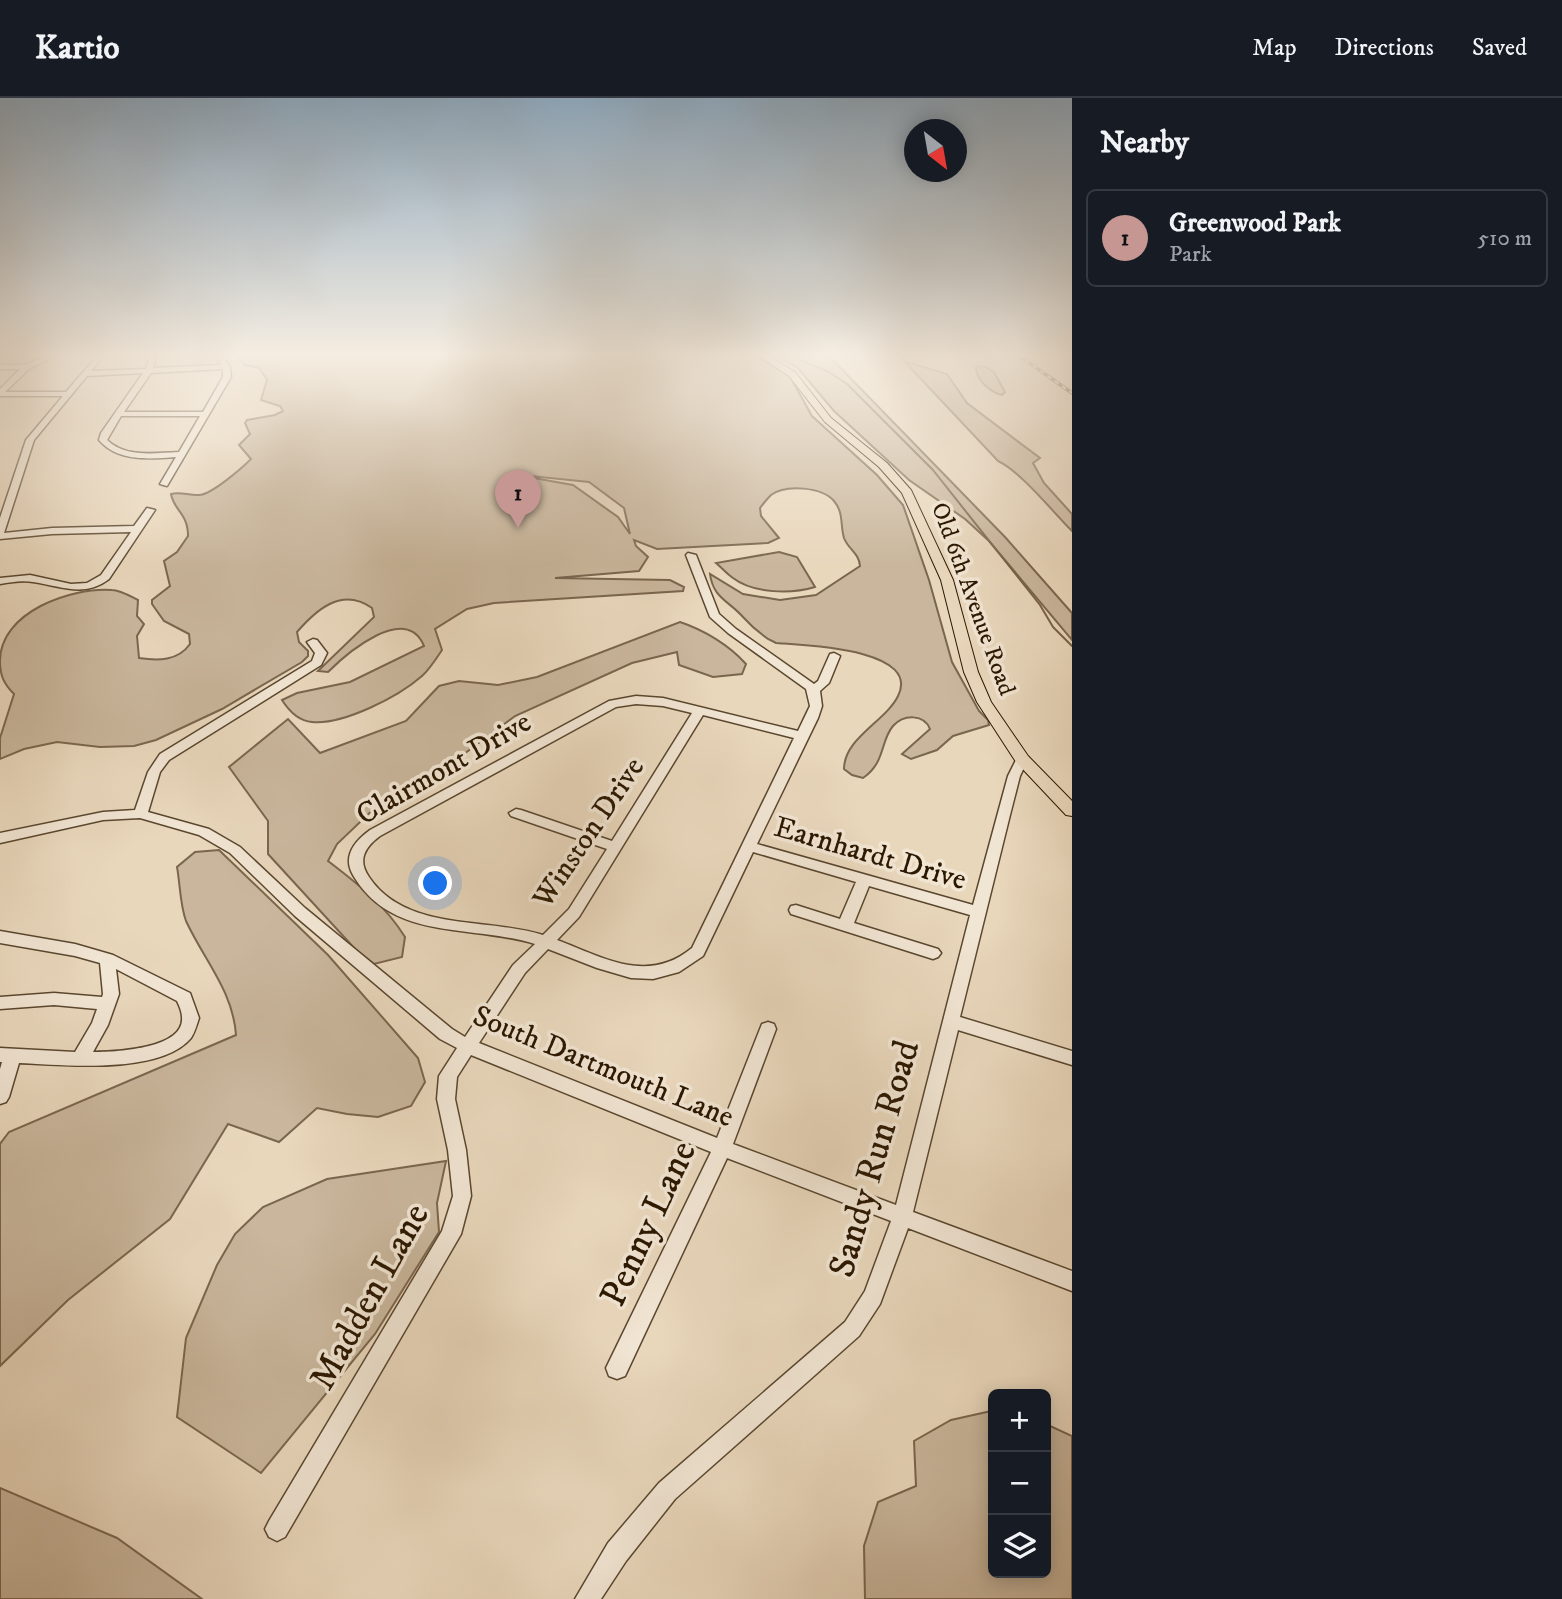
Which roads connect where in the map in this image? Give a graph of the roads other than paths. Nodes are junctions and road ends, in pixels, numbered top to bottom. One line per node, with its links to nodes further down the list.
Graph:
1 (42, 425): 9 (street)
2 (111, 425): 5 (street)
3 (200, 425): 5 (street)
4 (834, 425): 17 (main road, Old 6th Avenue Road)
5 (183, 454): 6 (street)
6 (164, 484)
7 (149, 510): 8 (street)
8 (135, 529): 9 (street); 11 (street)
9 (0, 534)
10 (691, 555): 14 (street)
11 (0, 581)
12 (313, 642): 20 (street)
13 (834, 656): 14 (street, Clairmont Drive)
14 (814, 690): 16 (street, Clairmont Drive)
15 (699, 712): 16 (street, Clairmont Drive); 23 (street, Winston Drive); 29 (street, Clairmont Drive)
16 (801, 736): 22 (street, Clairmont Drive)
17 (1023, 759): 18 (main road, Old 6th Avenue Road); 26 (street, Sandy Run Road)
18 (1072, 811)
19 (516, 813): 23 (street)
20 (140, 814): 21 (street, South Dartmouth Lane); 36 (street, South Dartmouth Lane)
21 (0, 838)
22 (748, 846): 24 (street, Earnhardt Drive); 29 (street, Clairmont Drive)
23 (616, 847): 29 (street, Winston Drive)
24 (864, 880): 26 (street, Earnhardt Drive); 27 (street)
25 (796, 910): 27 (street)
26 (978, 912): 34 (street, Sandy Run Road)
27 (845, 926): 30 (street)
28 (0, 937): 31 (street)
29 (545, 941): 36 (street, Winston Drive)
30 (933, 953)
31 (107, 959): 33 (street); 38 (street)
32 (0, 1003): 33 (street)
33 (108, 1004): 38 (street)
34 (951, 1021): 39 (street); 42 (street, Sandy Run Road)
35 (768, 1029): 41 (street, Penny Lane)
36 (467, 1046): 41 (street, South Dartmouth Lane); 45 (street, Madden Lane)
37 (6, 1055): 38 (street); 40 (street)
38 (80, 1058)
39 (1072, 1058)
40 (0, 1097)
41 (722, 1148): 42 (street, South Dartmouth Lane); 44 (street, Penny Lane)
42 (903, 1214): 43 (street, South Dartmouth Lane); 46 (street, Sandy Run Road)
43 (1072, 1280)
44 (617, 1368)
45 (278, 1529)
46 (587, 1599)

